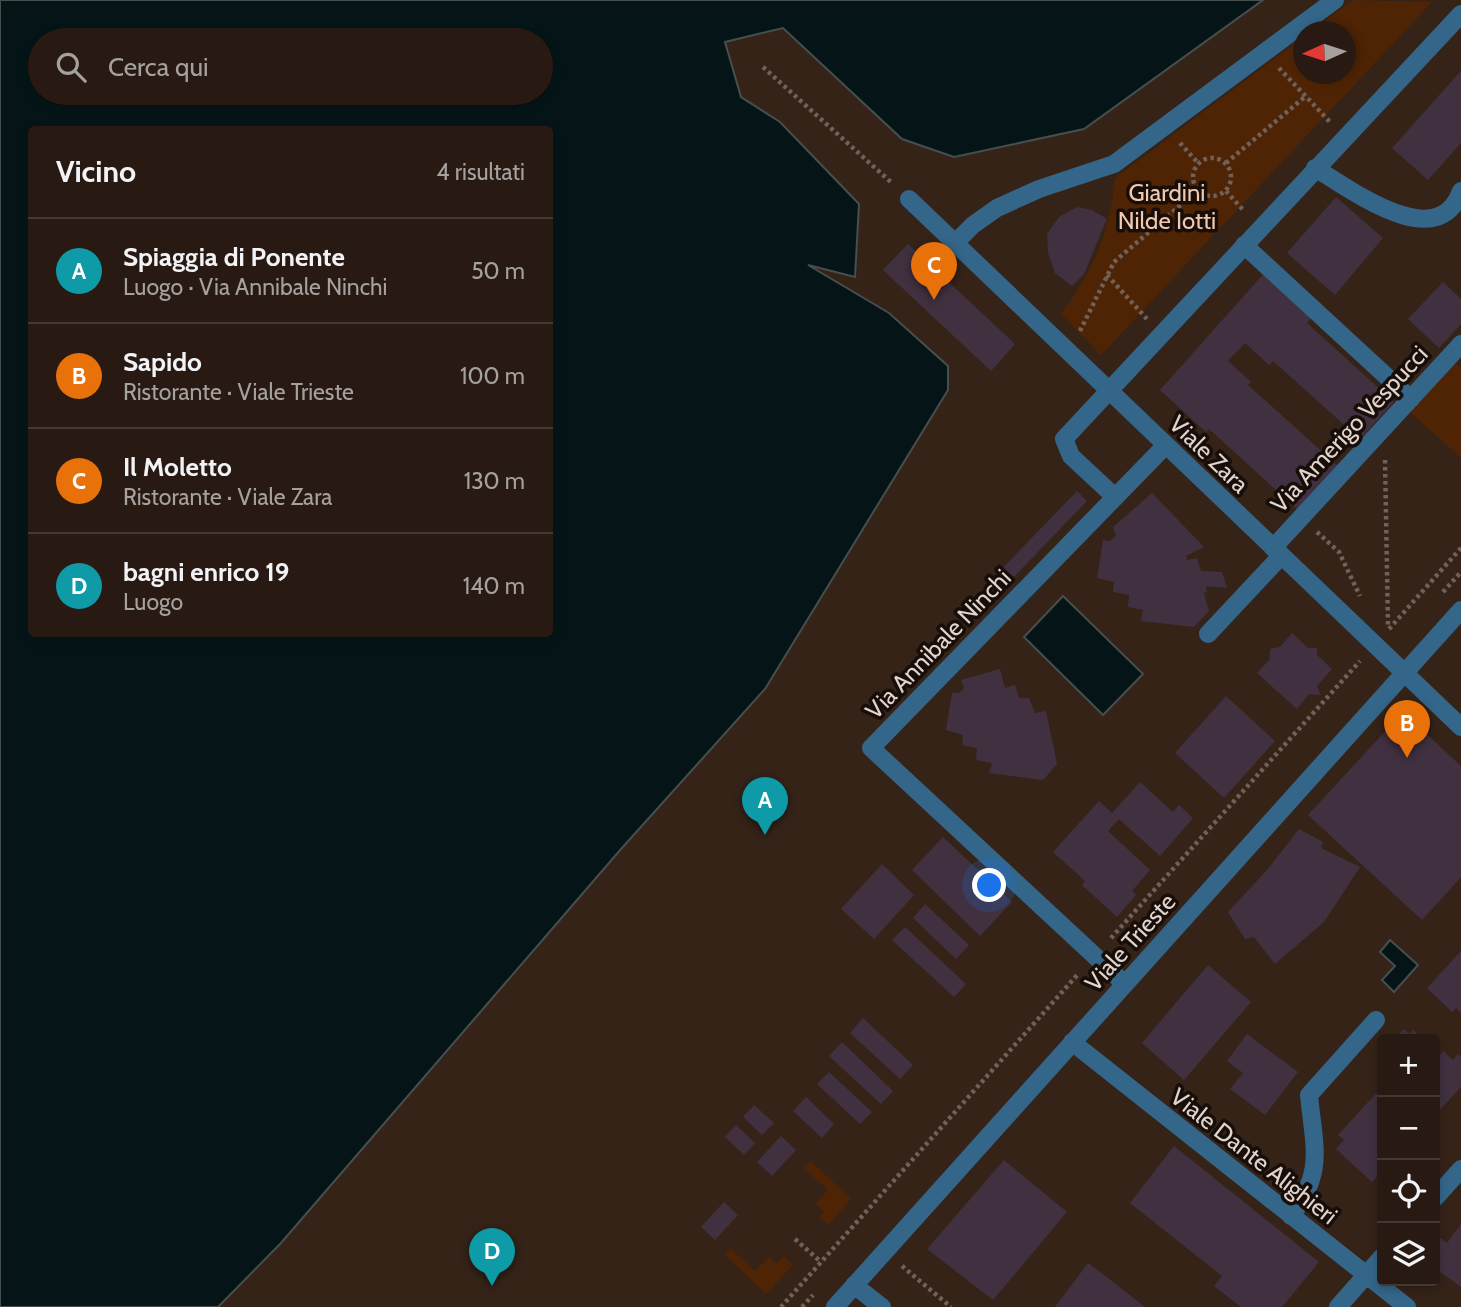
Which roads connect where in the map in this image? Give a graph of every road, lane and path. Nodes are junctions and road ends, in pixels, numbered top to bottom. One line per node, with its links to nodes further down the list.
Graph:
1 (1335, 0): 3 (street)
2 (1461, 14): 8 (street)
3 (1264, 52): 5 (path); 14 (street)
4 (763, 67): 11 (path)
5 (1306, 96): 6 (path); 7 (path)
6 (1331, 122)
7 (1226, 163): 9 (path); 10 (path)
8 (1315, 168): 12 (street); 15 (street)
9 (1197, 191): 10 (path); 16 (path)
10 (1226, 191): 13 (path)
11 (909, 199): 14 (street, Viale Zara)
12 (1459, 203)
13 (1246, 214)
14 (955, 243): 19 (street, Viale Zara)
15 (1244, 245): 20 (street); 21 (street)
16 (1107, 275): 17 (path); 19 (path)
17 (1147, 319)
18 (1461, 344): 21 (street, Via Amerigo Vespucci)
19 (1069, 354): 20 (street, Viale Zara)
20 (1108, 391): 23 (street, Viale Zara); 24 (street)
21 (1411, 399): 22 (street, Via Amerigo Vespucci)
22 (1384, 427): 25 (street, Via Amerigo Vespucci); 30 (path)
23 (1165, 446): 24 (street, Via Annibale Ninchi); 27 (street, Viale Zara)
24 (1115, 498): 35 (street, Via Annibale Ninchi)
25 (1301, 517): 27 (street, Via Amerigo Vespucci); 28 (path)
26 (1461, 548): 30 (path)
27 (1277, 552): 31 (street, Via Amerigo Vespucci); 32 (street, Viale Zara)
28 (1361, 598)
29 (1461, 610): 33 (street, Viale Trieste)
30 (1388, 629): 32 (path)
31 (1208, 634)
32 (1375, 645): 33 (street, Viale Zara); 35 (path)
33 (1404, 674): 34 (street, Viale Zara); 36 (street, Viale Trieste)
34 (1461, 727)
35 (1094, 957): 36 (street, Via Annibale Ninchi); 43 (path)
36 (1125, 985): 38 (street, Viale Trieste)
37 (1376, 1020): 41 (street)
38 (1072, 1042): 41 (street, Viale Dante Alighieri); 47 (street, Viale Trieste)
39 (1461, 1169): 40 (street)
40 (1440, 1192)
41 (1291, 1216): 46 (street, Viale Dante Alighieri)
42 (795, 1239): 43 (path)
43 (821, 1262): 48 (path)
44 (1377, 1262): 46 (street)
45 (901, 1268): 51 (path)
46 (1366, 1275): 52 (street); 53 (street, Viale Dante Alighieri)
47 (854, 1285): 49 (street, Viale Trieste); 50 (street)
48 (782, 1307)
49 (835, 1307)
50 (882, 1307)
51 (951, 1307)
52 (1338, 1307)
53 (1407, 1307)

